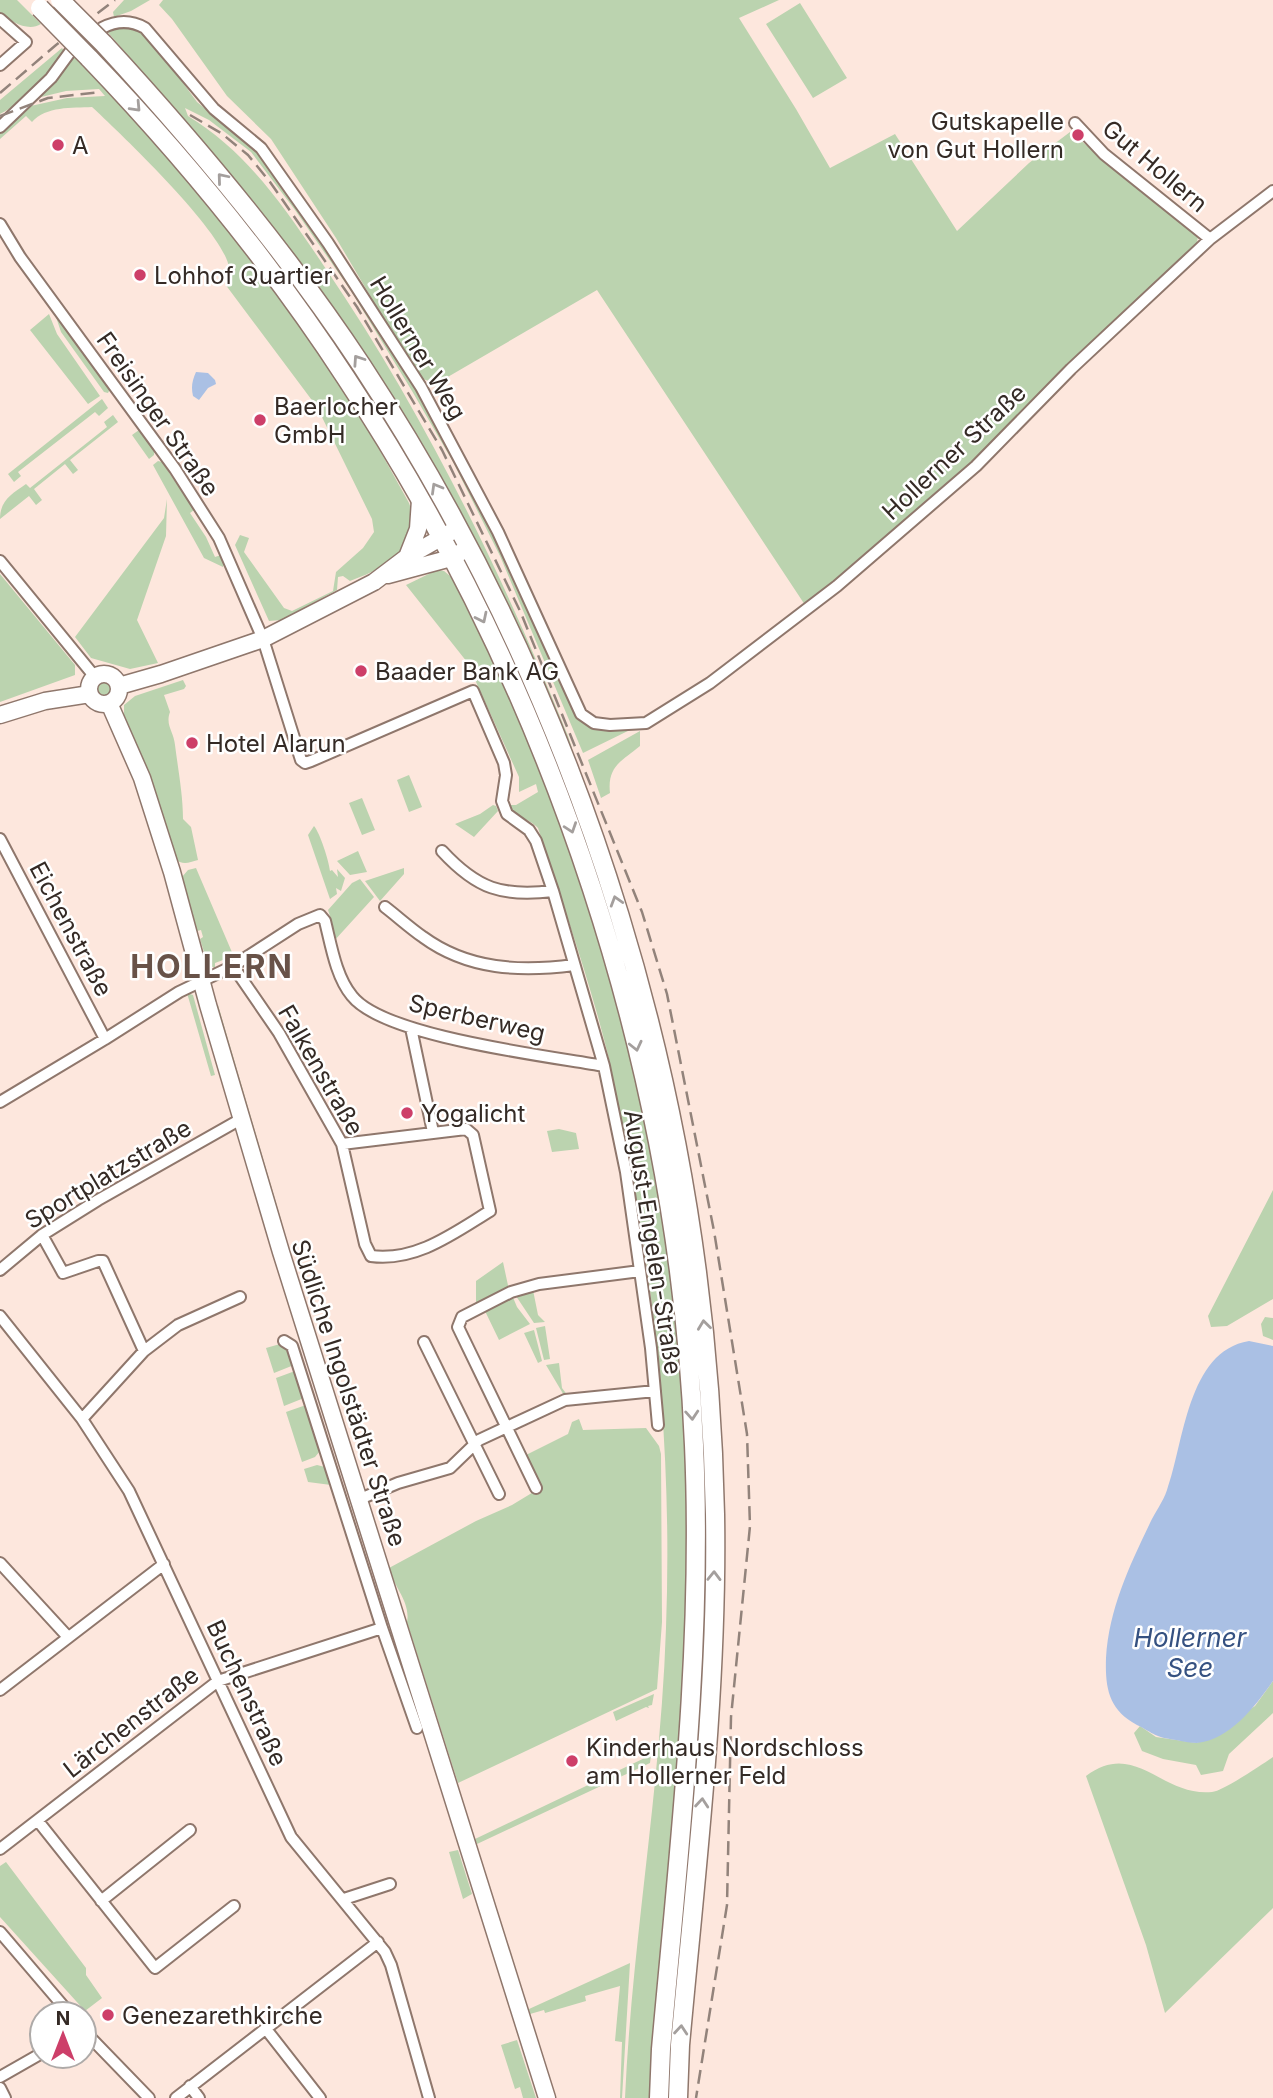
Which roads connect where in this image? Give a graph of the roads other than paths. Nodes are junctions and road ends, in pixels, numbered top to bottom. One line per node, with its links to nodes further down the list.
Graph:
1 (60, 0): 4 (main road, bridge)
2 (36, 4): 12 (main road, one-way to 12, bridge)
3 (0, 19): 6 (street)
4 (103, 36): 13 (main road, one-way to 4); 26 (street, Hollerner Weg)
5 (70, 52): 8 (street)
6 (0, 65)
7 (1075, 123): 11 (street, Gut Hollern)
8 (0, 127)
9 (1273, 191): 11 (street, Hollerner Straße)
10 (0, 224): 20 (street, Freisinger Straße)
11 (1210, 239): 26 (street, Hollerner Straße)
12 (420, 500): 14 (main road); 16 (street)
13 (458, 528): 14 (street); 15 (main road)
14 (442, 538): 16 (street); 17 (main road)
15 (468, 548): 17 (street); 88 (main road, one-way to 15)
16 (407, 557): 19 (street)
17 (451, 558): 19 (street); 87 (main road, one-way to 87)
18 (0, 561): 21 (street)
19 (384, 576): 20 (street)
20 (263, 639): 22 (street); 29 (street, Freisinger Straße)
21 (95, 677): 22 (street); 23 (street)
22 (119, 687): 24 (street)
23 (90, 694): 24 (street); 25 (street)
24 (109, 703): 33 (street, Südliche Ingolstädter Straße)
25 (0, 715)
26 (646, 723)
27 (0, 839): 35 (street, Eichenstraße)
28 (442, 851): 29 (street)
29 (553, 891): 31 (street, August-Engelen-Straße)
30 (385, 907): 31 (street)
31 (574, 965): 36 (street, August-Engelen-Straße)
32 (233, 966): 33 (street); 34 (street, Sperberweg); 40 (street, Falkenstraße)
33 (202, 981): 35 (street); 38 (street, Südliche Ingolstädter Straße)
34 (411, 1028): 36 (street, Sperberweg); 39 (street)
35 (105, 1039): 37 (street)
36 (604, 1066): 43 (street, August-Engelen-Straße)
37 (2, 1097)
38 (241, 1119): 41 (street, Sportplatzstraße); 56 (street, Südliche Ingolstädter Straße)
39 (433, 1132): 40 (street); 40 (street, Falkenstraße)
40 (342, 1144)
41 (42, 1235): 42 (street, Sportplatzstraße); 48 (street)
42 (0, 1270)
43 (640, 1271): 49 (street, August-Engelen-Straße); 52 (street)
44 (240, 1297): 48 (street)
45 (0, 1316): 50 (street, Buchenstraße)
46 (284, 1341): 59 (street)
47 (424, 1342): 53 (street)
48 (144, 1351): 50 (street)
49 (654, 1391): 51 (street, August-Engelen-Straße); 52 (street)
50 (82, 1419): 58 (street, Buchenstraße)
51 (658, 1426)
52 (507, 1427): 53 (street); 54 (street)
53 (475, 1444): 55 (street); 56 (street)
54 (536, 1488)
55 (499, 1494)
56 (360, 1499): 86 (street, Südliche Ingolstädter Straße)
57 (0, 1563): 60 (street)
58 (164, 1564): 60 (street); 61 (street, Buchenstraße)
59 (382, 1628): 61 (street, Lärchenstraße); 63 (street)
60 (68, 1637): 62 (street)
61 (218, 1681): 64 (street, Lärchenstraße); 68 (street, Buchenstraße)
62 (0, 1690)
63 (417, 1728)
64 (38, 1821): 66 (street, Lärchenstraße); 69 (street)
65 (190, 1830): 69 (street)
66 (0, 1849)
67 (390, 1884): 68 (street)
68 (344, 1899): 72 (street, Buchenstraße)
69 (101, 1901): 70 (street)
70 (234, 1906)
71 (0, 1932): 73 (street)
72 (378, 1942): 74 (street); 85 (street, Buchenstraße)
73 (58, 2000)
74 (266, 2029): 78 (street); 84 (street)
75 (98, 2045): 81 (street)
76 (28, 2061): 77 (street)
77 (0, 2077)
78 (190, 2087): 82 (street); 83 (street)
79 (0, 2088): 80 (street)
80 (5, 2098)
81 (149, 2098)
82 (176, 2098)
83 (199, 2098)
84 (320, 2098)
85 (429, 2098)
86 (547, 2098)
87 (659, 2098)
88 (678, 2098)

